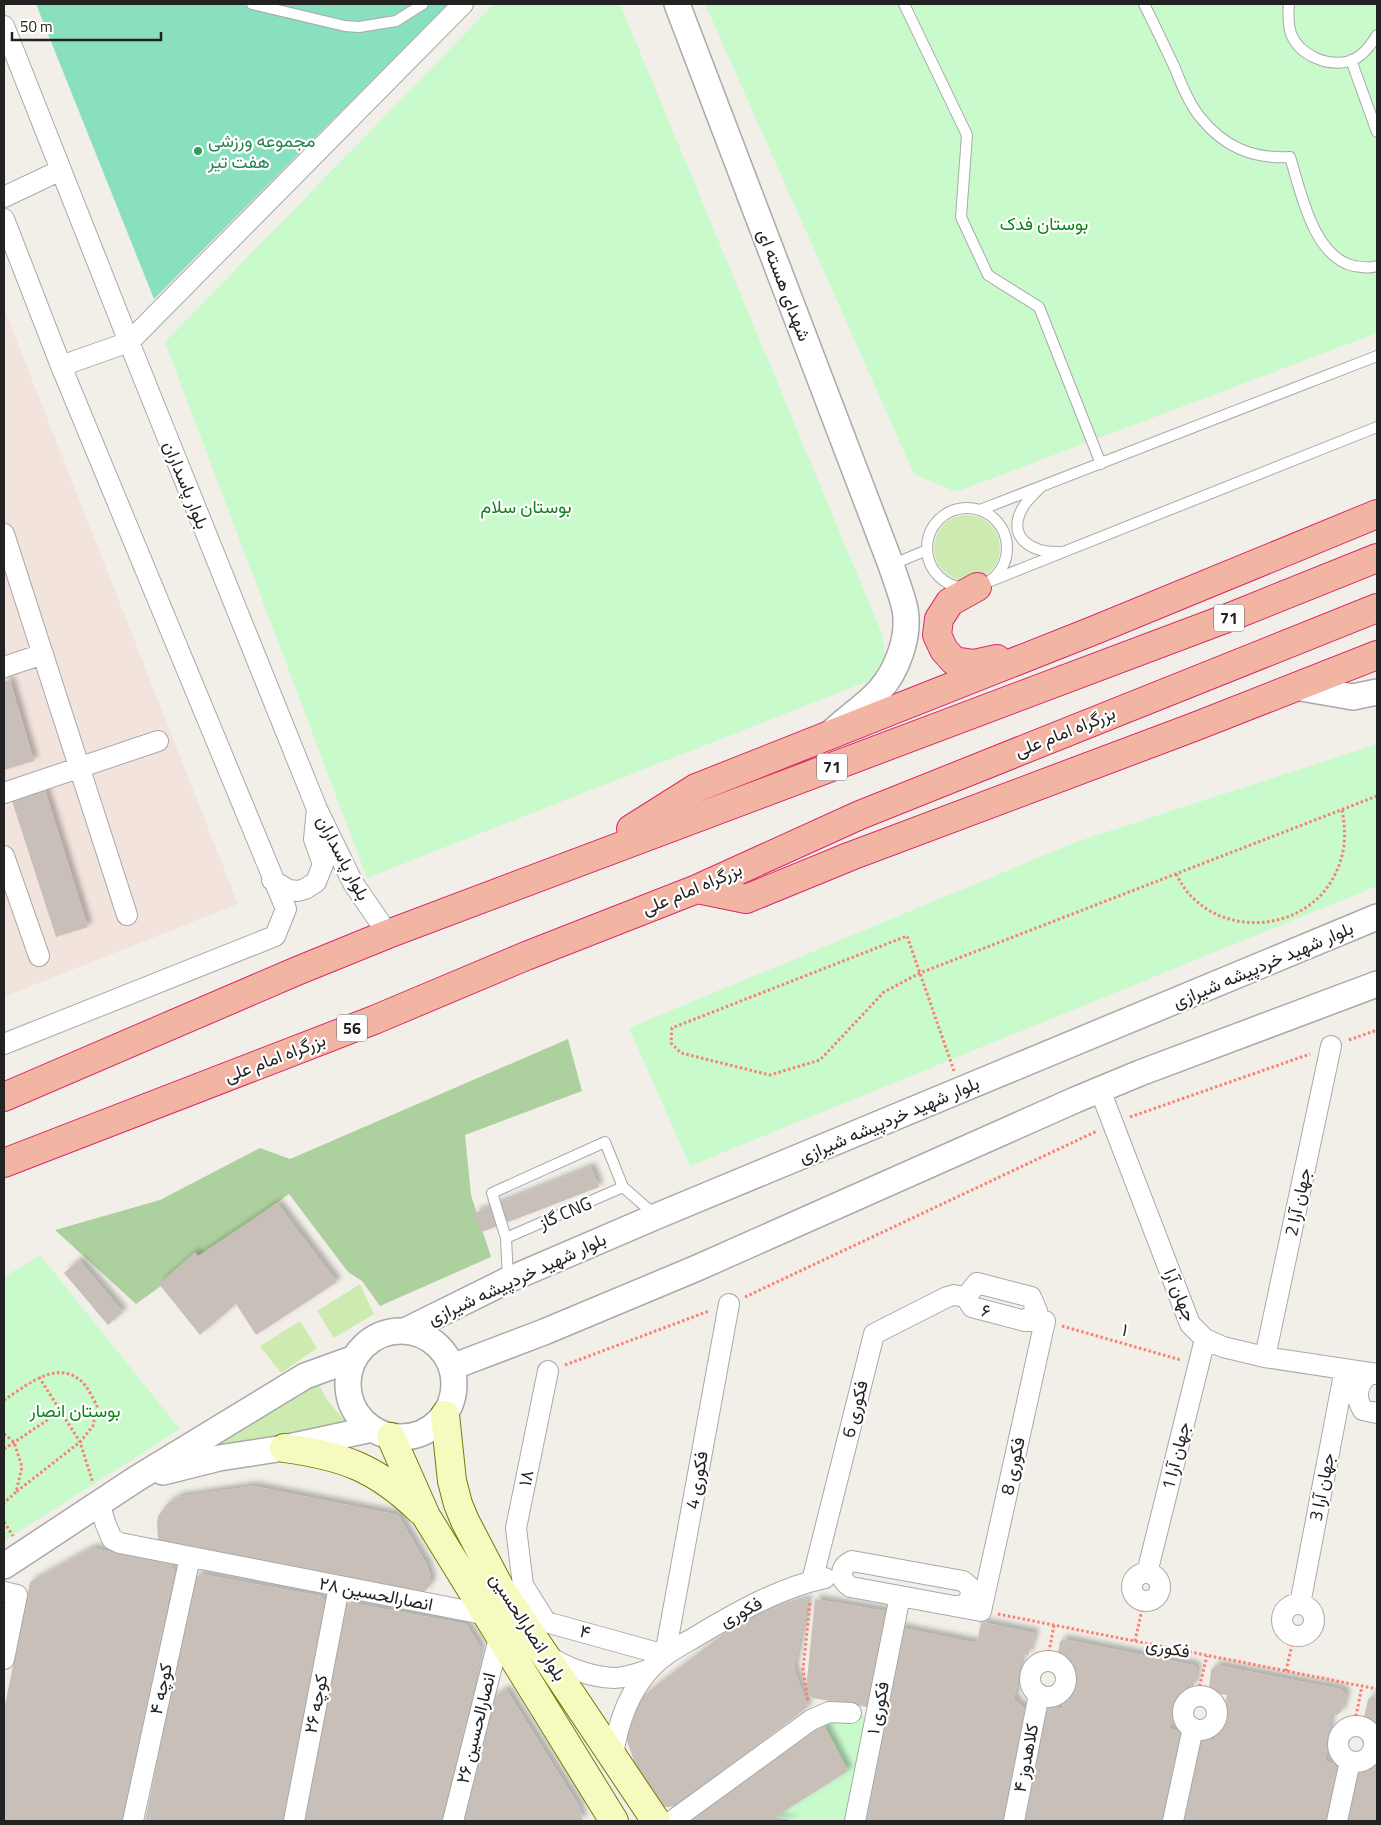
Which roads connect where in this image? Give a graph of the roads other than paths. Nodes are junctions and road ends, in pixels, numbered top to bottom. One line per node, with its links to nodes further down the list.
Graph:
1 (252, 4): 2 (lane)
2 (422, 4)
3 (463, 4): 16 (street)
4 (677, 4): 28 (street, شهدای هسته ای)
5 (904, 4): 20 (lane)
6 (1144, 4): 15 (lane)
7 (1289, 4): 10 (lane)
8 (4, 26): 12 (street, بلوار پاسداران)
9 (1377, 35): 10 (lane)
10 (1351, 60): 11 (lane)
11 (1377, 132)
12 (62, 170): 13 (street); 16 (street, بلوار پاسداران)
13 (4, 197)
14 (4, 219): 18 (street)
15 (1377, 266)
16 (128, 342): 18 (street); 41 (street, بلوار پاسداران)
17 (1377, 356): 20 (lane)
18 (61, 366): 44 (street)
19 (1377, 426): 26 (lane)
20 (1101, 464): 21 (lane)
21 (1040, 487): 22 (lane); 26 (lane)
22 (980, 510): 25 (lane); 29 (lane)
23 (1377, 514): 31 (highway)
24 (4, 534): 32 (street)
25 (927, 550): 28 (lane); 29 (lane)
26 (1064, 552): 29 (lane)
27 (1377, 558): 43 (highway, 71)
28 (891, 565): 37 (street, شهدای هسته ای)
29 (977, 587): 31 (highway)
30 (1377, 608): 45 (highway, بزرگراه امام علی)
31 (1052, 647): 37 (highway)
32 (43, 654): 34 (street); 39 (street)
33 (1377, 655): 35 (highway)
34 (4, 667)
35 (1295, 687): 36 (street); 45 (highway)
36 (1377, 692)
37 (827, 736): 43 (highway)
38 (158, 741): 39 (street)
39 (80, 768): 40 (street); 46 (street)
40 (4, 793)
41 (317, 809): 44 (street); 48 (street, بلوار پاسداران)
42 (4, 856): 49 (street)
43 (584, 860): 48 (highway)
44 (272, 880): 51 (street)
45 (697, 889): 55 (highway, بزرگراه امام علی / 56)
46 (127, 915)
47 (1377, 917): 57 (street, بلوار شهید خردپیشه شیرازی)
48 (388, 934): 54 (highway)
49 (39, 956)
50 (1377, 984): 53 (street)
51 (4, 1044)
52 (1331, 1046): 66 (street, جهان آرا 2)
53 (1100, 1090): 64 (street, جهان آرا); 67 (street)
54 (4, 1097)
55 (4, 1162)
56 (624, 1187): 57 (lane); 58 (lane, گاز CNG); 58 (lane)
57 (657, 1216): 59 (street, بلوار شهید خردپیشه شیرازی)
58 (506, 1238): 59 (lane)
59 (508, 1280): 63 (street, بلوار شهید خردپیشه شیرازی)
60 (966, 1297): 62 (street, ۶); 82 (street, فکوری 6)
61 (729, 1304): 92 (street, فکوری 4)
62 (1045, 1321): 88 (street, فکوری 8)
63 (405, 1331): 65 (street); 67 (street)
64 (1205, 1338): 66 (street, جهان آرا); 87 (street, جهان آرا 1)
65 (355, 1358): 74 (street); 76 (street)
66 (1265, 1358): 68 (street, جهان آرا)
67 (452, 1367): 73 (street)
68 (1345, 1369): 70 (street, جهان آرا); 71 (street, جهان آرا 3)
69 (548, 1371): 83 (street, ۱۸)
70 (1374, 1374): 72 (street, جهان آرا)
71 (1337, 1408): 72 (street); 90 (street, جهان آرا 3)
72 (1370, 1412)
73 (445, 1414): 74 (street); 91 (main road, بلوار انصارالحسین)
74 (382, 1433): 75 (street); 78 (main road, بلوار انصارالحسین)
75 (284, 1448): 76 (street); 78 (main road)
76 (136, 1479): 77 (street)
77 (99, 1503): 79 (street, انصارالحسین ۲۸); 80 (street)
78 (426, 1516): 89 (main road, بلوار انصارالحسین)
79 (190, 1557): 84 (street, انصارالحسین ۲۸); 100 (street, کوچه ۴)
80 (4, 1566)
81 (842, 1574): 82 (street, فکوری); 86 (street); 88 (street, فکوری)
82 (812, 1581): 92 (street, فکوری)
83 (523, 1585): 92 (street, ۴)
84 (339, 1587): 89 (street, انصارالحسین ۲۸); 101 (street, کوچه ۲۶)
85 (4, 1592): 93 (street)
86 (900, 1596): 88 (street); 106 (street, فکوری ۱)
87 (1144, 1601)
88 (958, 1606)
89 (494, 1624): 102 (street, انصارالحسین ۲۶); 103 (main road, بلوار انصارالحسین)
90 (1294, 1636)
91 (545, 1653): 94 (street, فکوری); 98 (main road, بلوار انصارالحسین)
92 (665, 1655): 94 (street, فکوری)
93 (4, 1659)
94 (649, 1670): 98 (street, فکوری)
95 (1039, 1694): 95 (street); 107 (street, کلاهدوز ۴)
96 (851, 1713): 105 (street)
97 (1193, 1728): 97 (street); 108 (street)
98 (613, 1755): 104 (main road, بلوار انصارالحسین)
99 (1350, 1761): 99 (street); 109 (street)
100 (133, 1821)
101 (294, 1821)
102 (453, 1821)
103 (614, 1821)
104 (656, 1821)
105 (672, 1821)
106 (855, 1821)
107 (1014, 1821)
108 (1173, 1821)
109 (1337, 1821)

